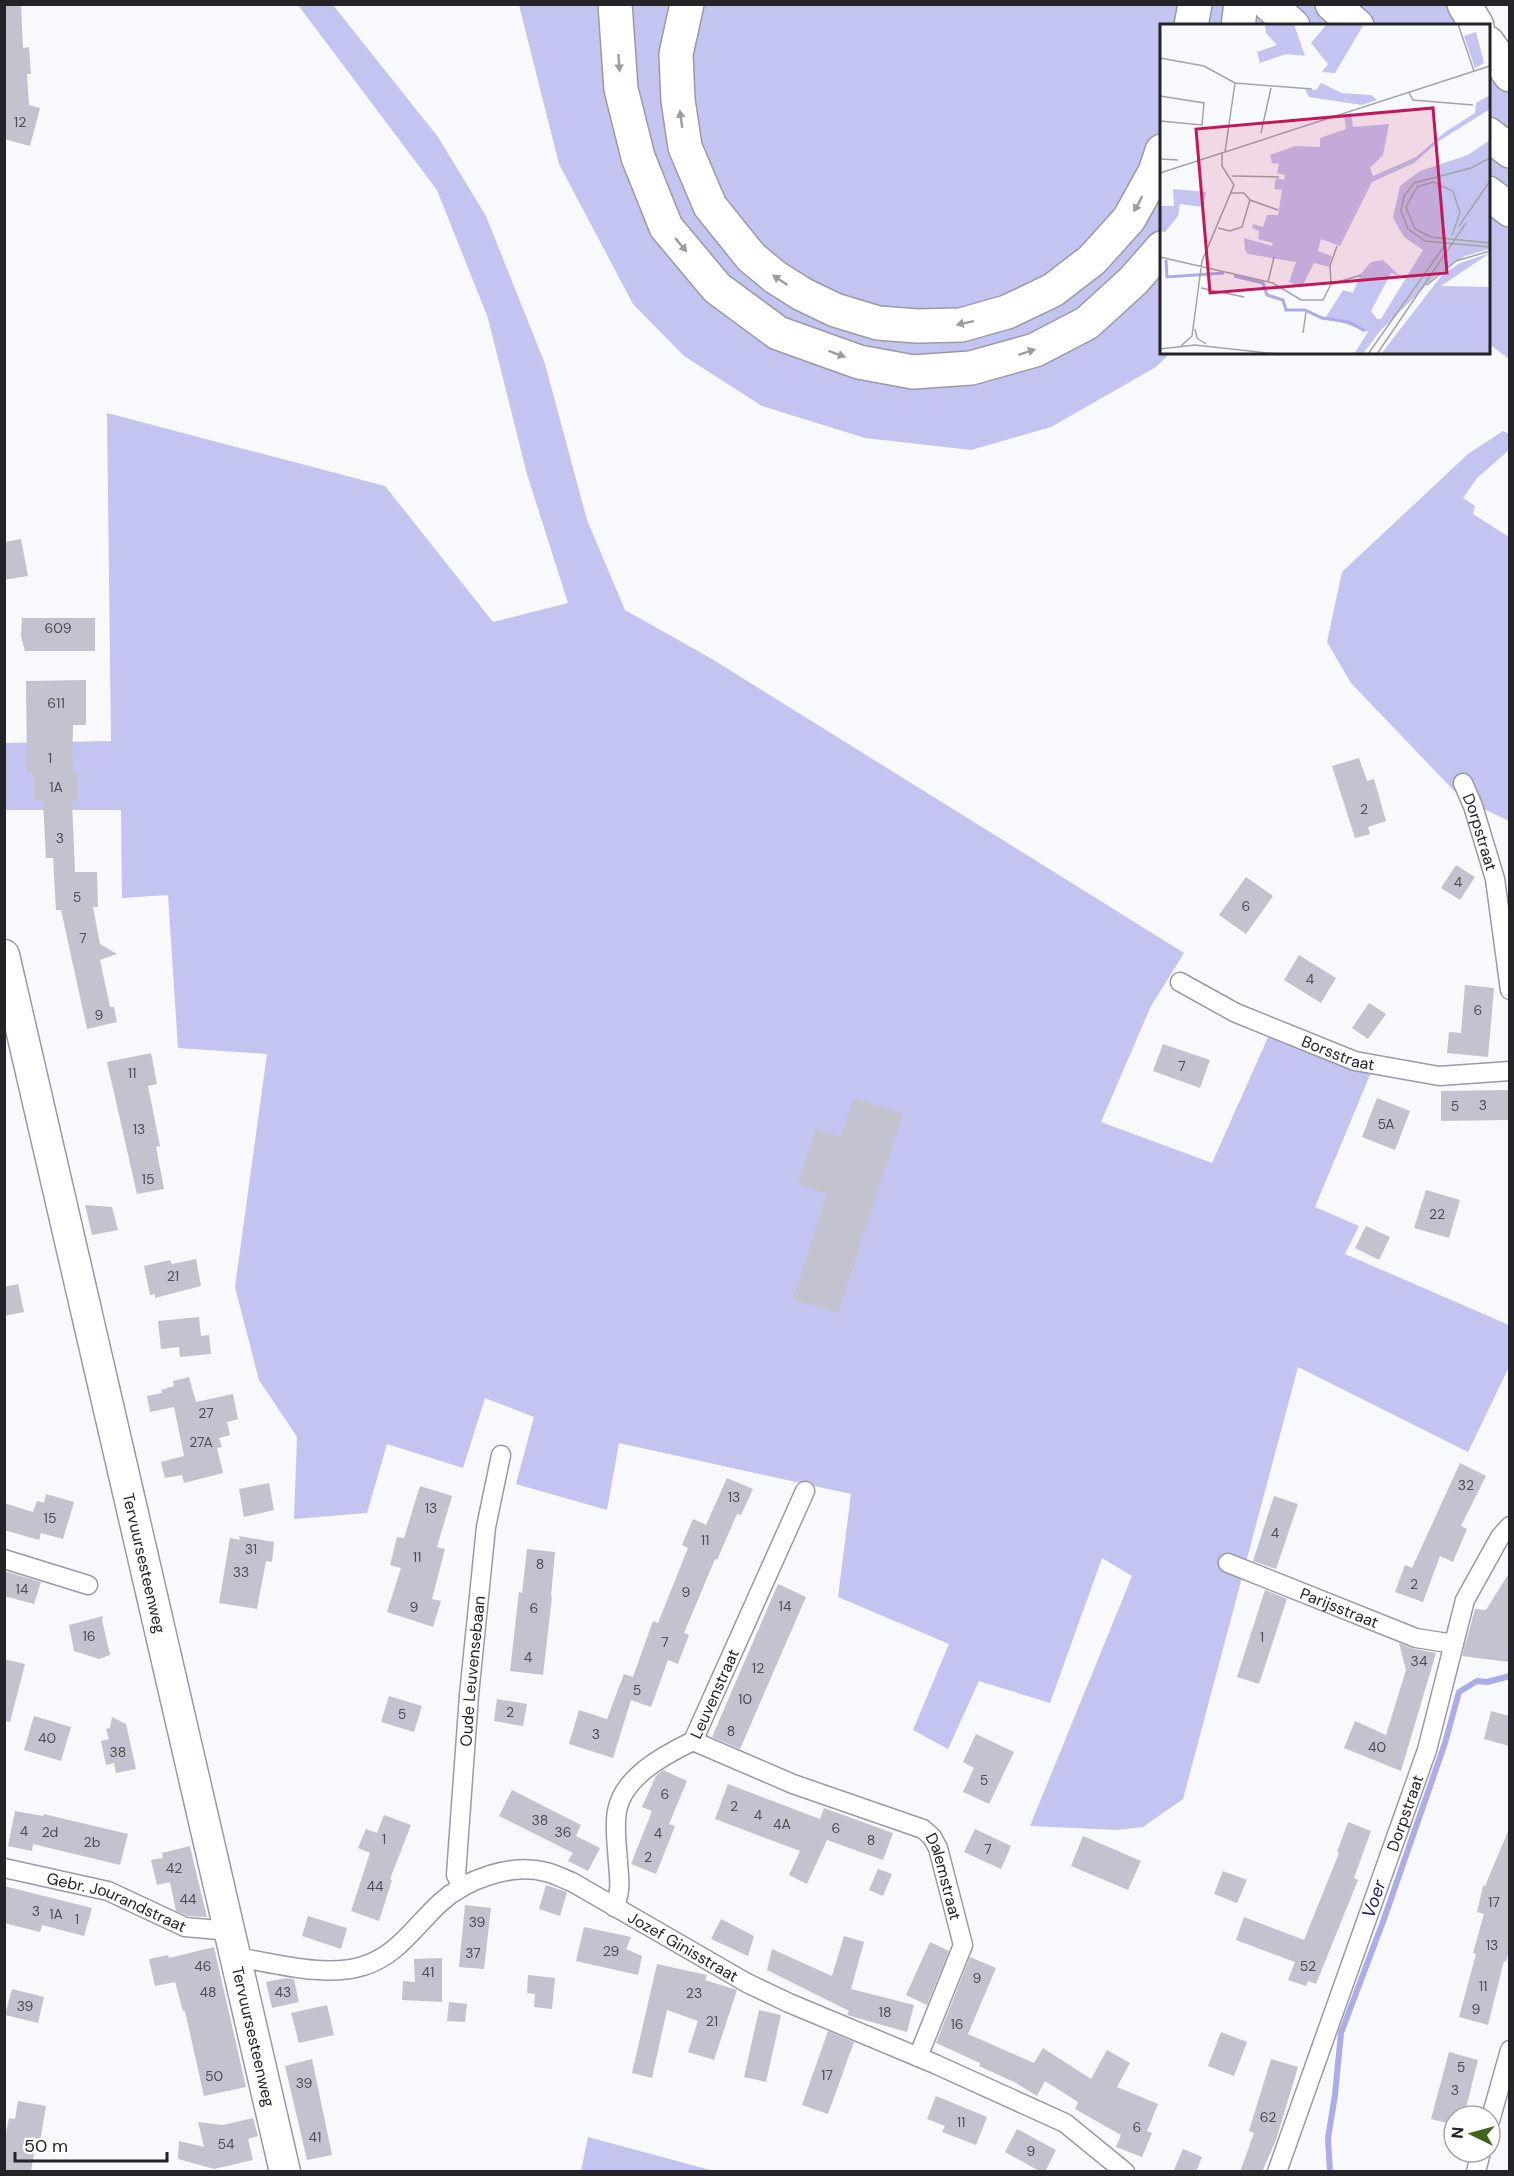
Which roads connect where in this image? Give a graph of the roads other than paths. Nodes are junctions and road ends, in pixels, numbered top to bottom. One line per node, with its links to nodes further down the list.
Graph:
1 (615, 4): 20 (highway, one-way to 20)
2 (687, 4): 17 (highway, one-way to 2)
3 (1195, 4): 8 (highway)
4 (1241, 4): 9 (highway)
5 (1269, 4): 10 (highway)
6 (1332, 4): 11 (highway)
7 (1464, 4): 12 (highway)
8 (1191, 24)
9 (1238, 24)
10 (1291, 24)
11 (1355, 24)
12 (1476, 24)
13 (1490, 46): 14 (highway)
14 (1509, 75)
15 (1490, 136): 16 (highway)
16 (1509, 151)
17 (1160, 154)
18 (1490, 195): 19 (highway)
19 (1509, 210)
20 (1160, 249)
21 (1463, 783): 24 (street, Dorpstraat)
22 (4, 955): 37 (main road, Tervuursesteenweg)
23 (1180, 982): 25 (street, Borsstraat)
24 (1509, 990)
25 (1509, 1071)
26 (501, 1455): 35 (street, Oude Leuvensebaan)
27 (805, 1491): 33 (street, Leuvenstraat)
28 (1509, 1526): 32 (street, Dorpstraat)
29 (4, 1559): 31 (street)
30 (1228, 1563): 32 (street, Parijsstraat)
31 (88, 1585)
32 (1454, 1644): 43 (street, Dorpstraat)
33 (693, 1741): 36 (street, Leuvenstraat); 39 (street, Dalemstraat)
34 (4, 1868): 37 (street, Gebr. Jourandstraat)
35 (462, 1887): 36 (street, Jozef Ginisstraat); 37 (street, Jozef Ginisstraat)
36 (614, 1907): 39 (street, Jozef Ginisstraat)
37 (233, 1944): 41 (main road, Tervuursesteenweg)
38 (1509, 2050): 40 (street)
39 (918, 2057): 42 (street, Jozef Ginisstraat)
40 (1495, 2104)
41 (285, 2172)
42 (1125, 2172)
43 (1277, 2172)

